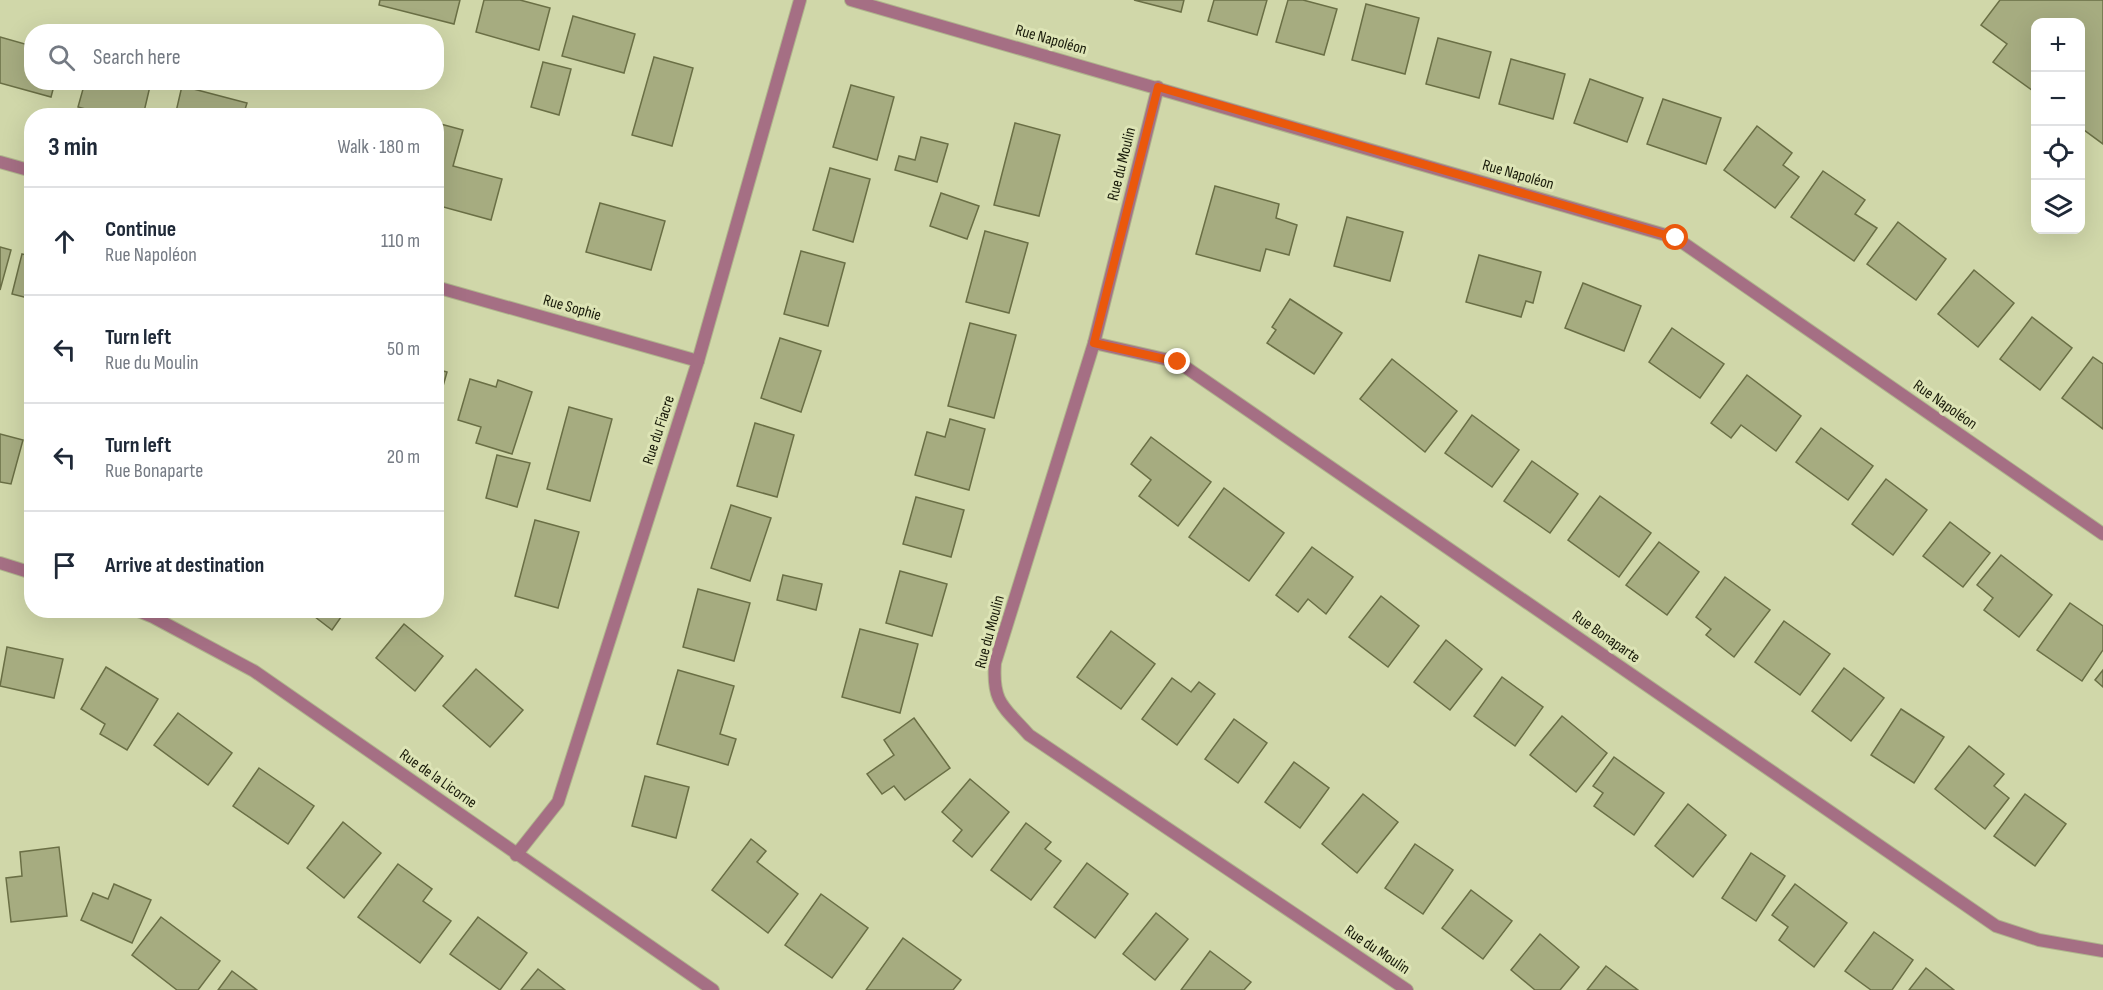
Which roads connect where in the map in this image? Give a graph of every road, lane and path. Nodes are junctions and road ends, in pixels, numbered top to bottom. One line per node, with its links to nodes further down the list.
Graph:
1 (800, 0): 8 (street, Rue du Fiacre)
2 (850, 0): 3 (street, Rue Napoléon)
3 (1158, 87): 7 (street, Rue du Moulin); 9 (street, Rue Napoléon)
4 (0, 162): 5 (street)
5 (24, 169)
6 (444, 288): 8 (street, Rue Sophie)
7 (1094, 343): 14 (street, Rue Bonaparte); 16 (street, Rue du Moulin)
8 (698, 361): 13 (street, Rue du Fiacre)
9 (2103, 534)
10 (0, 563): 11 (street)
11 (24, 570)
12 (155, 618): 13 (street, Rue de la Licorne)
13 (516, 855): 15 (street, Rue de la Licorne)
14 (2103, 951)
15 (713, 990)
16 (1407, 990)

